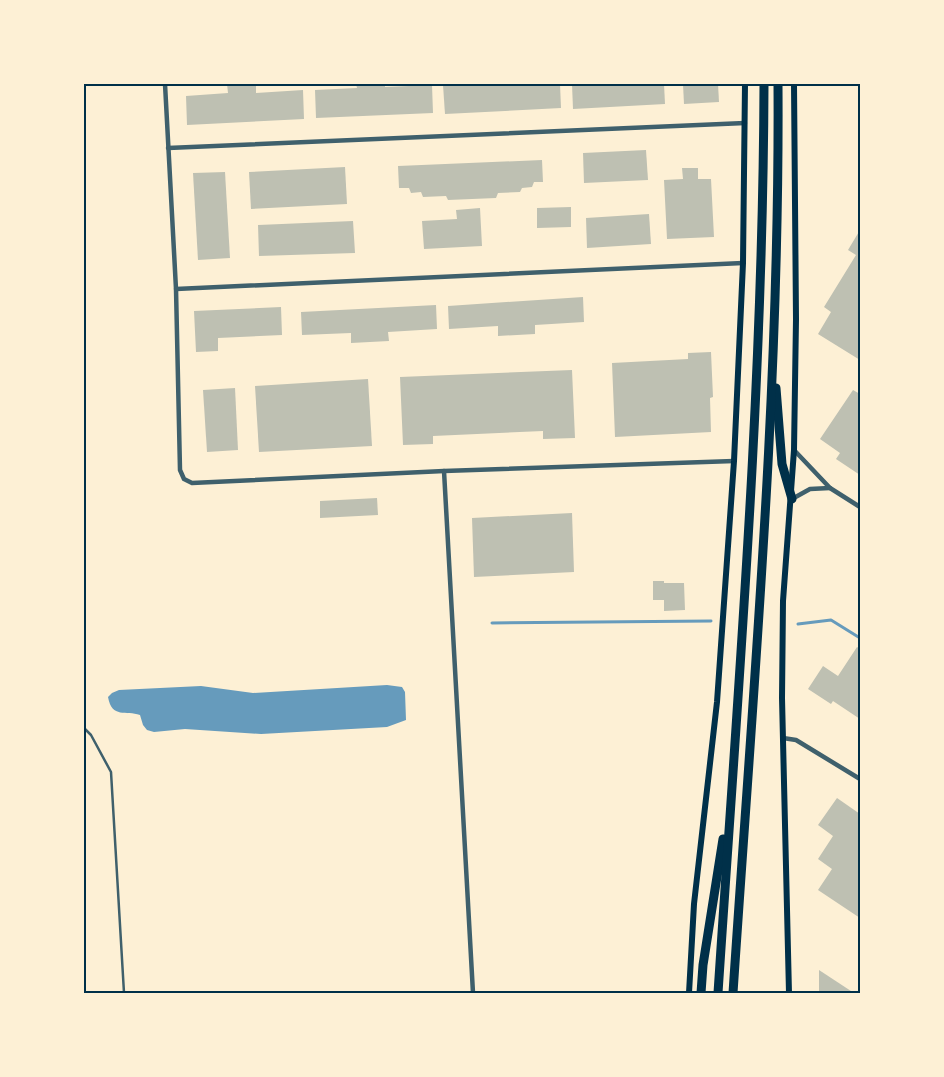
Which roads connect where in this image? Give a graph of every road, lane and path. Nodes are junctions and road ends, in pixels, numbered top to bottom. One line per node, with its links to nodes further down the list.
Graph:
1 (165, 84): 7 (street)
2 (745, 84): 6 (main road)
3 (764, 84): 20 (highway)
4 (778, 84): 10 (highway)
5 (794, 84): 11 (main road)
6 (745, 124): 7 (street); 8 (main road)
7 (168, 148): 9 (street)
8 (743, 263): 9 (street); 12 (main road)
9 (176, 288): 13 (street)
10 (773, 357): 15 (highway); 26 (highway)
11 (794, 450): 14 (street); 15 (main road)
12 (734, 461): 13 (street); 23 (main road)
13 (444, 471): 22 (street)
14 (830, 488): 15 (street); 16 (street)
15 (792, 499): 18 (main road)
16 (860, 507)
17 (84, 728): 21 (lane)
18 (783, 738): 19 (street); 27 (main road)
19 (860, 779)
20 (731, 782): 24 (highway); 25 (highway)
21 (124, 993)
22 (473, 993)
23 (689, 993)
24 (701, 993)
25 (718, 993)
26 (733, 993)
27 (789, 993)

